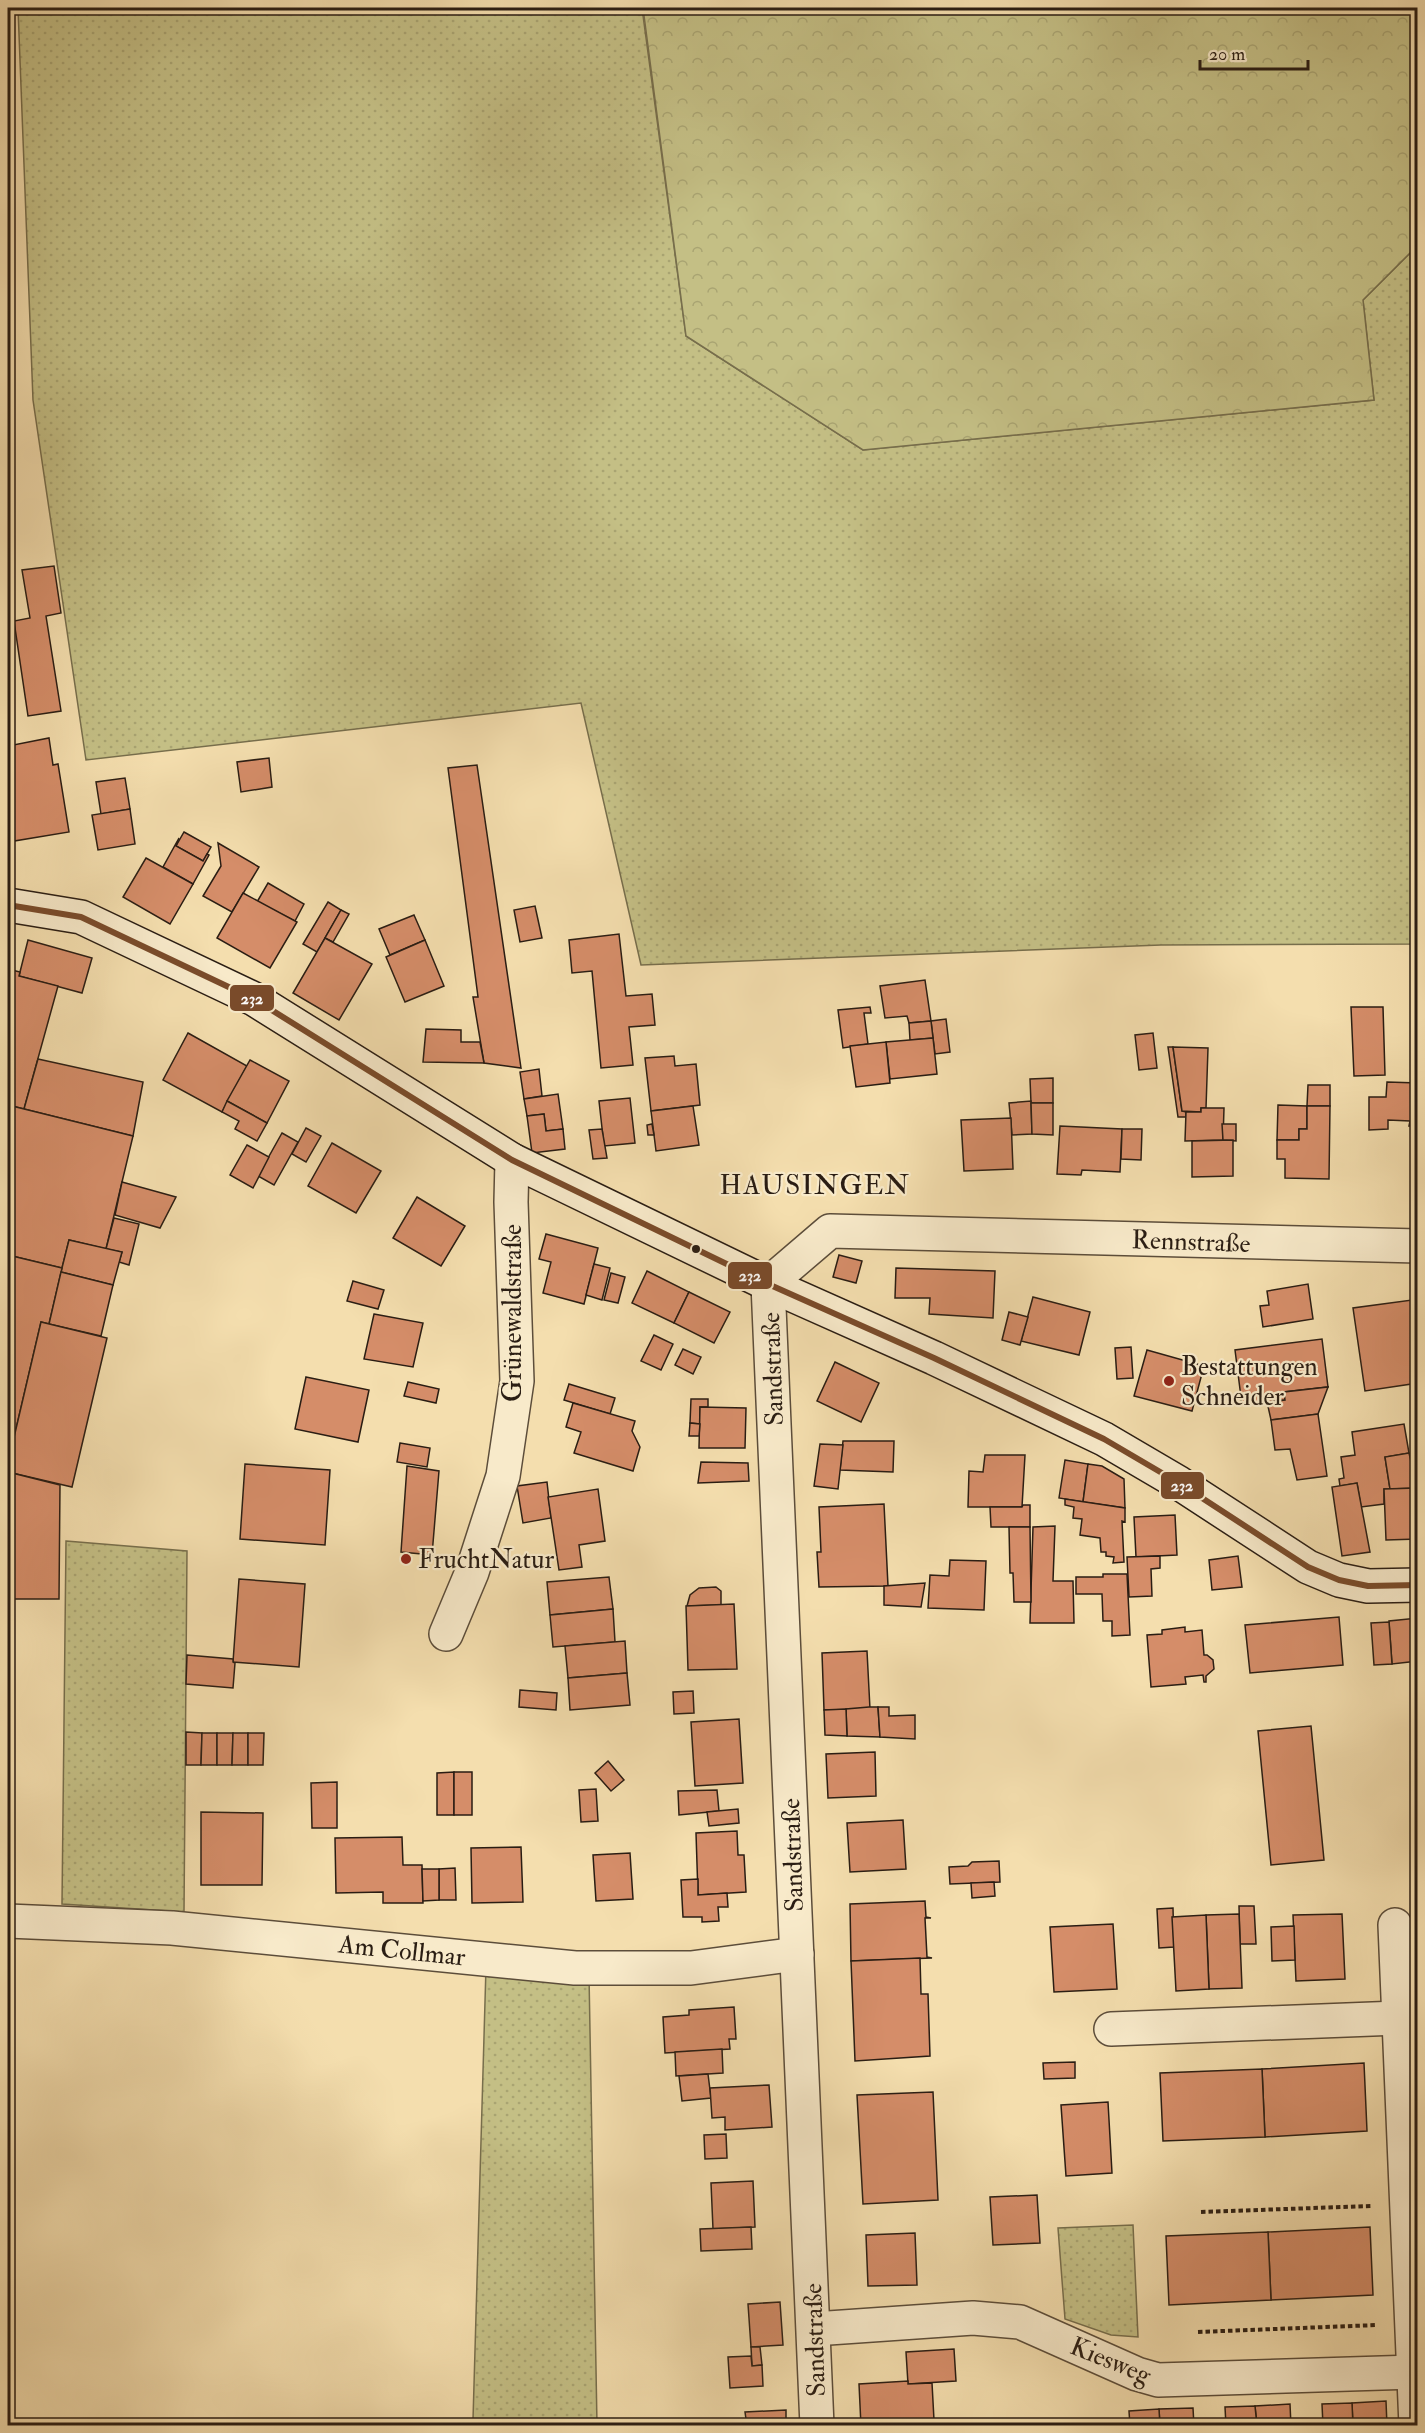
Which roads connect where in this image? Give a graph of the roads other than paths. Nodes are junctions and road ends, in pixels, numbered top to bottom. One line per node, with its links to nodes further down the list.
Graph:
1 (8, 905): 2 (street)
2 (512, 1160): 4 (street); 6 (street, Grünewaldstraße)
3 (1418, 1246): 4 (street, Rennstraße)
4 (768, 1284): 5 (street); 9 (street, Sandstraße)
5 (1418, 1585)
6 (446, 1634)
7 (8, 1921): 9 (street, Am Collmar)
8 (1395, 1925): 10 (street)
9 (796, 1954): 12 (street, Sandstraße)
10 (1398, 2018): 11 (street); 13 (street)
11 (1111, 2029)
12 (814, 2329): 13 (street, Kiesweg); 14 (street, Sandstraße)
13 (1414, 2372): 15 (street)
14 (817, 2426)
15 (1416, 2426)

